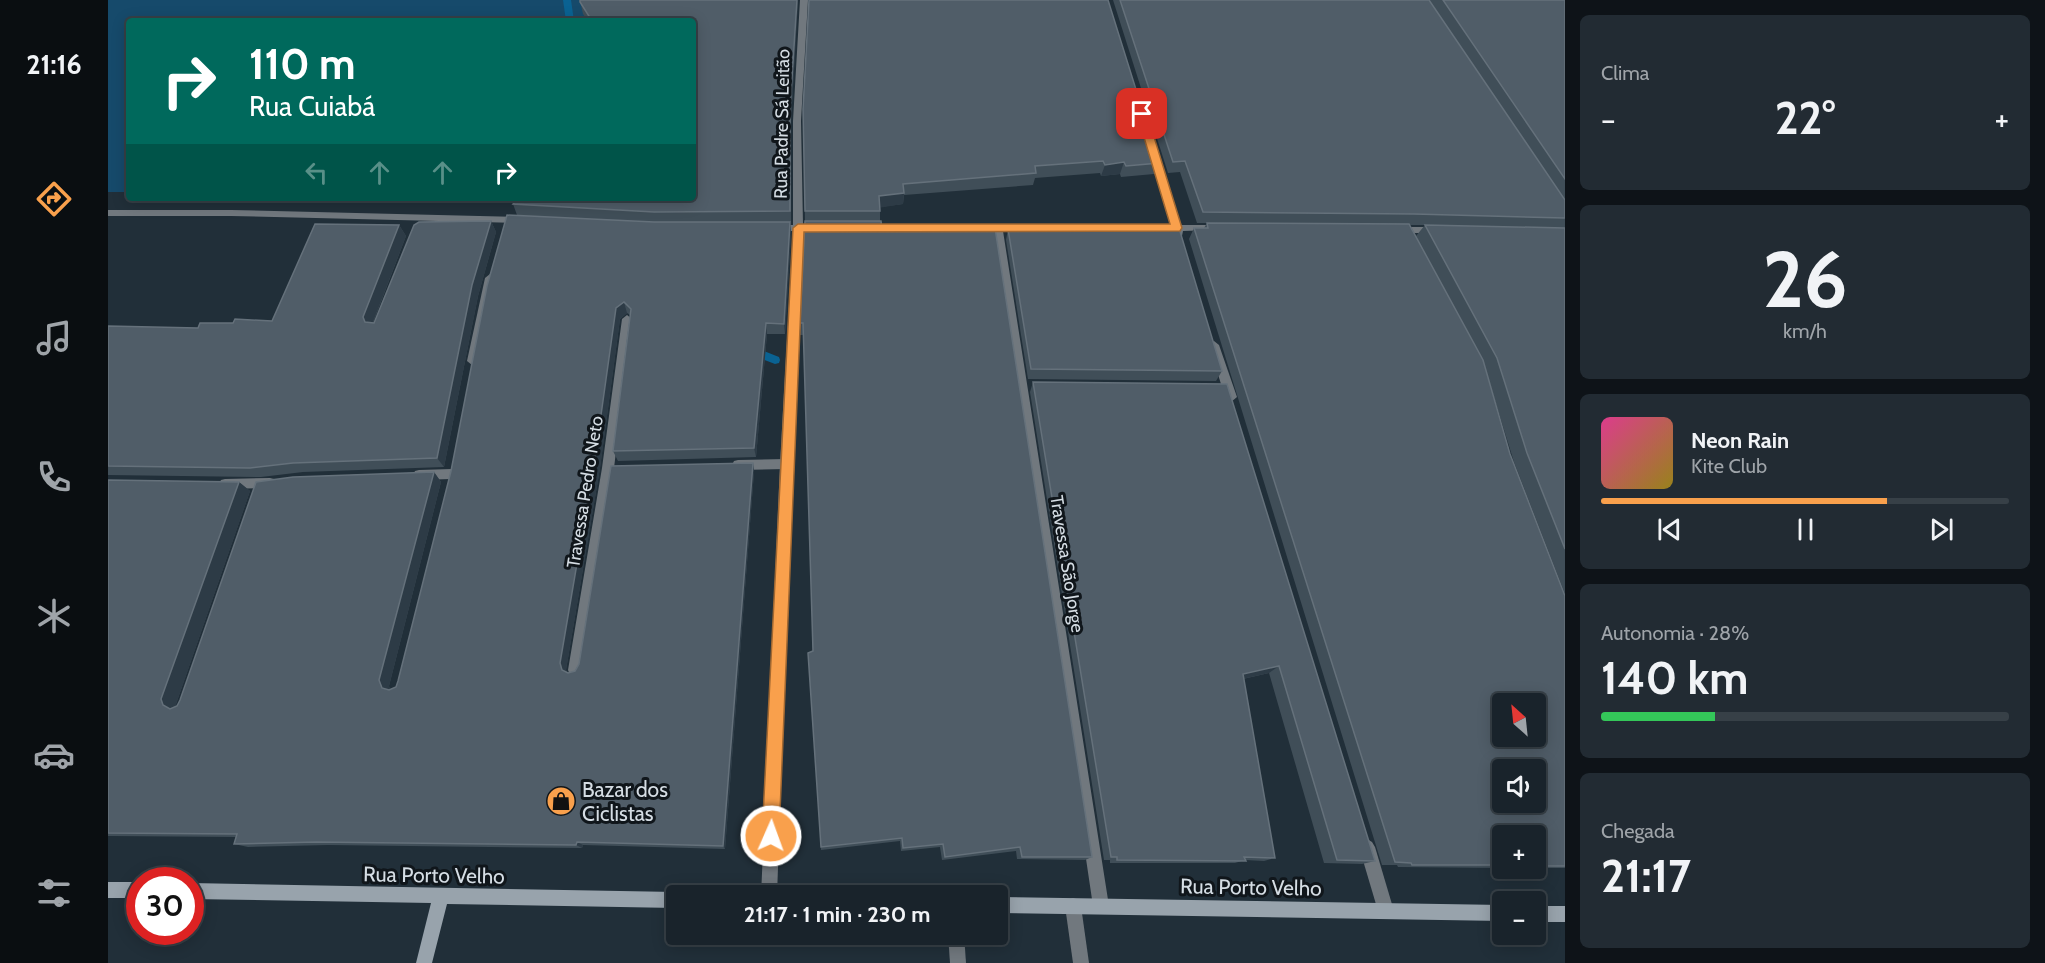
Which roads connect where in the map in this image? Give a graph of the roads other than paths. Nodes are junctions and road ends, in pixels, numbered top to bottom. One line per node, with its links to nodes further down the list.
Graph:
1 (804, 0): 9 (street, Rua Padre Sá Leitão)
2 (1149, 137): 12 (street)
3 (108, 213): 4 (street)
4 (421, 216): 5 (street); 6 (street)
5 (530, 221)
6 (417, 227)
7 (997, 227): 11 (street); 12 (street); 38 (street, Travessa São Jorge)
8 (764, 228): 9 (street)
9 (798, 228): 10 (street); 22 (street, Rua Padre Sá Leitão)
10 (833, 228)
11 (857, 228)
12 (1176, 228): 13 (street); 16 (street)
13 (1222, 228)
14 (1382, 230): 15 (street)
15 (1451, 231)
16 (1184, 251)
17 (494, 263): 20 (street)
18 (627, 319): 28 (street, Travessa Pedro Neto)
19 (1210, 331): 21 (street)
20 (470, 374)
21 (1235, 411)
22 (786, 464): 23 (street); 30 (street, Rua Padre Sá Leitão)
23 (727, 465)
24 (406, 476): 27 (street)
25 (282, 482): 26 (street)
26 (214, 484)
27 (447, 492)
28 (575, 670)
29 (1362, 831): 39 (street)
30 (769, 885)
31 (108, 890): 32 (main road)
32 (126, 890)
33 (204, 891): 34 (main road, Rua Porto Velho)
34 (441, 896): 35 (main road, Rua Porto Velho); 44 (main road)
35 (666, 900)
36 (1008, 905): 37 (main road, Rua Porto Velho)
37 (1073, 906): 38 (main road, Rua Porto Velho); 46 (street)
38 (1101, 906): 39 (main road, Rua Porto Velho)
39 (1386, 911): 40 (main road, Rua Porto Velho)
40 (1492, 913)
41 (1546, 914): 42 (main road)
42 (1565, 914)
43 (957, 945): 45 (street)
44 (424, 963)
45 (958, 963)
46 (1081, 963)

